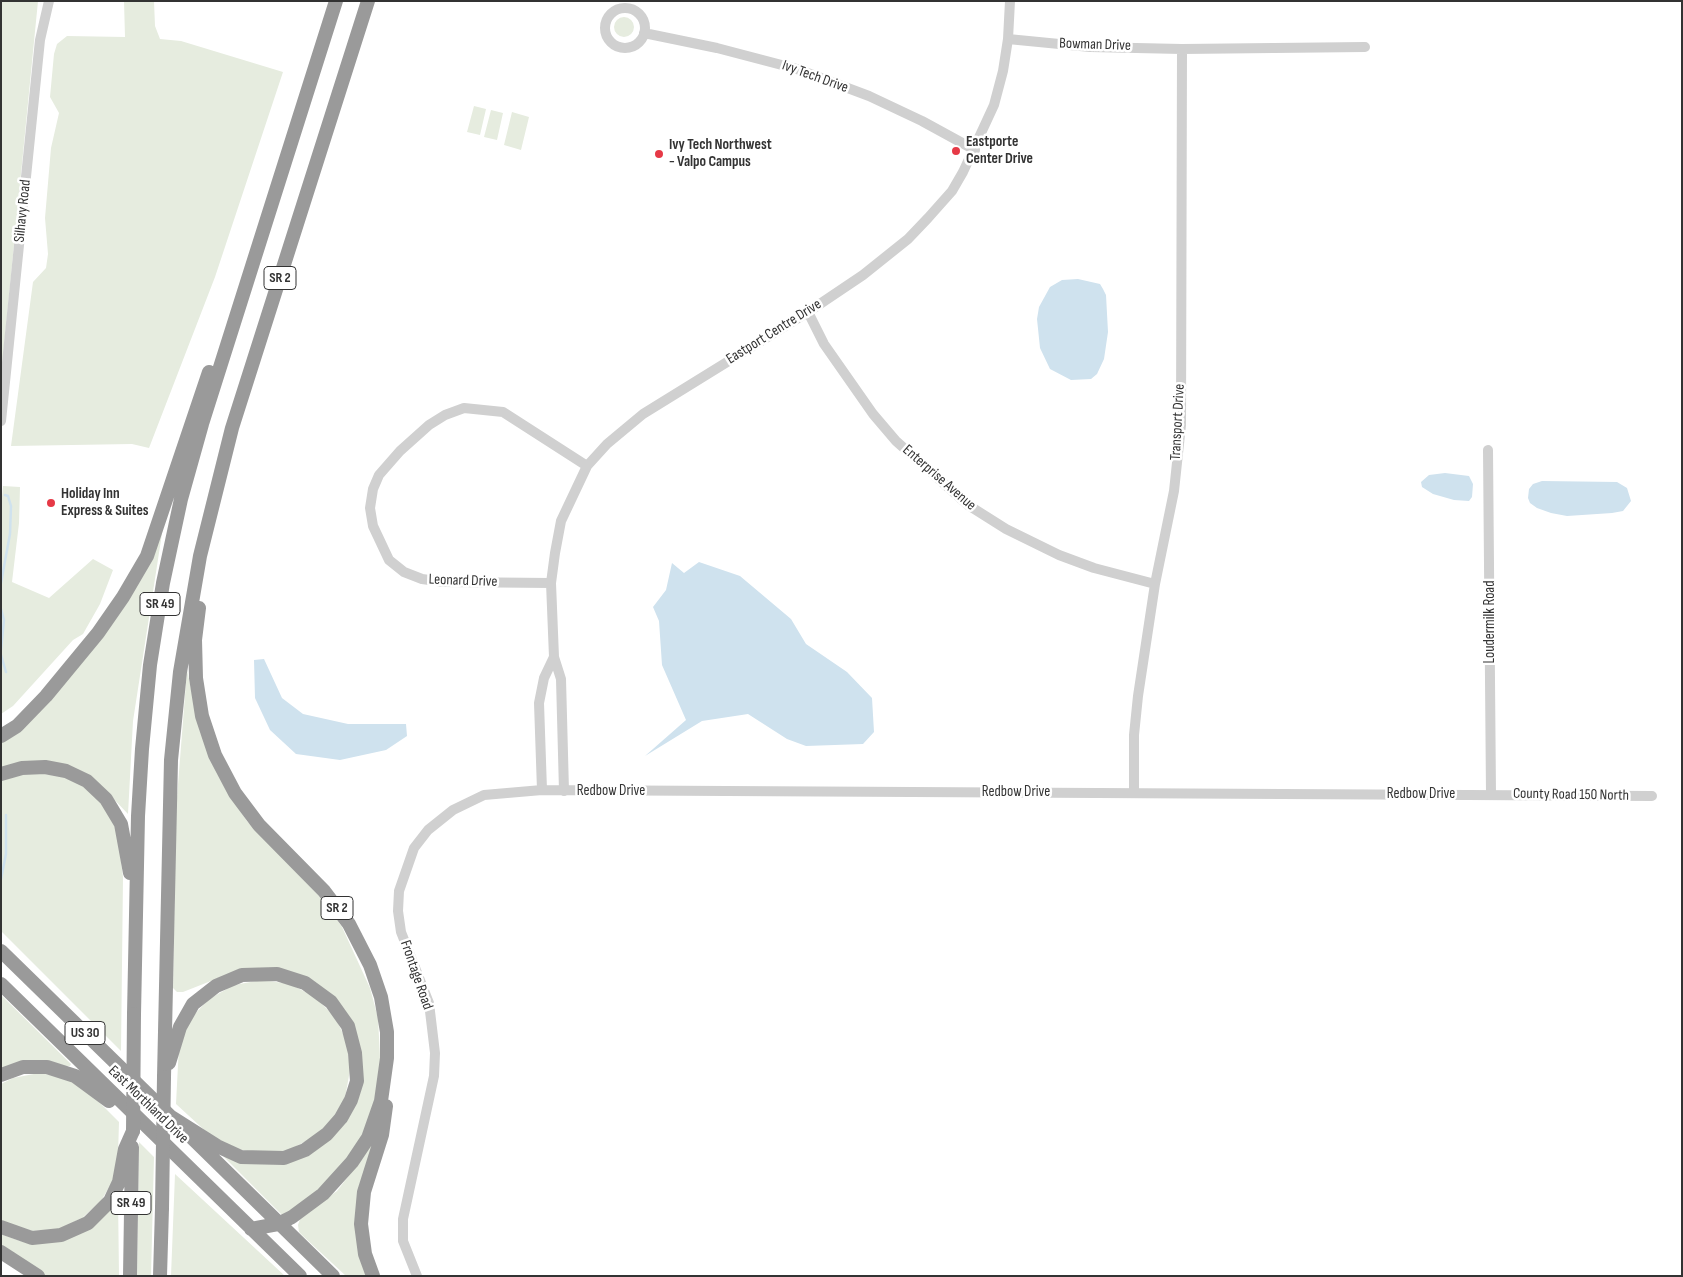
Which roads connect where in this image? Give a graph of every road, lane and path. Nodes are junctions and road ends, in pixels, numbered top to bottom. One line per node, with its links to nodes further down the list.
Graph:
1 (49, 1): 12 (street, Silhavy Road)
2 (336, 1): 10 (highway, SR 2)
3 (368, 1): 15 (highway, SR 2)
4 (1010, 1): 6 (street, Eastport Centre Drive)
5 (644, 33): 5 (street); 9 (street, Ivy Tech Drive)
6 (1008, 39): 8 (street, Bowman Drive); 9 (street, Eastport Centre Drive)
7 (1365, 47): 8 (street, Bowman Drive)
8 (1182, 49): 17 (street, Transport Drive)
9 (975, 150): 11 (street, Eastport Centre Drive)
10 (243, 294): 19 (highway, SR 2); 26 (highway, SR 49)
11 (808, 312): 14 (street, Eastport Centre Drive); 17 (street, Enterprise Avenue)
12 (1, 421)
13 (1488, 450): 24 (street, Loudermilk Road)
14 (586, 466): 16 (street, Eastport Centre Drive); 16 (street, Leonard Drive)
15 (200, 556): 29 (highway, SR 49); 30 (highway, SR 2)
16 (552, 583): 18 (street, Eastport Centre Drive)
17 (1156, 584): 23 (street, Transport Drive)
18 (554, 657): 21 (street, Eastport Centre Drive); 22 (street, Eastport Centre Drive)
19 (1, 736)
20 (1, 774): 26 (highway)
21 (542, 790): 22 (street, Redbow Drive); 45 (street, Frontage Road)
22 (564, 791): 23 (street, Redbow Drive)
23 (1134, 792): 24 (street, Redbow Drive)
24 (1491, 794): 25 (street, County Road 150 North)
25 (1652, 796)
26 (136, 925): 33 (highway, SR 49, bridge)
27 (1, 951): 32 (highway, US 30)
28 (1, 984): 34 (highway, East Morthland Drive / US 30)
29 (169, 1048): 32 (highway); 41 (highway, SR 49, bridge)
30 (388, 1058): 35 (highway, SR 2); 44 (highway)
31 (1, 1075): 34 (highway)
32 (168, 1115): 35 (highway, US 30)
33 (132, 1131): 36 (highway); 40 (highway, SR 49)
34 (152, 1131): 37 (highway, East Morthland Drive / US 30)
35 (278, 1224): 37 (highway, SR 2); 43 (highway, US 30)
36 (1, 1227)
37 (251, 1229): 42 (highway, US 30)
38 (1, 1252): 39 (highway)
39 (38, 1276)
40 (130, 1276)
41 (160, 1276)
42 (300, 1276)
43 (333, 1276)
44 (373, 1276)
45 (417, 1276)

